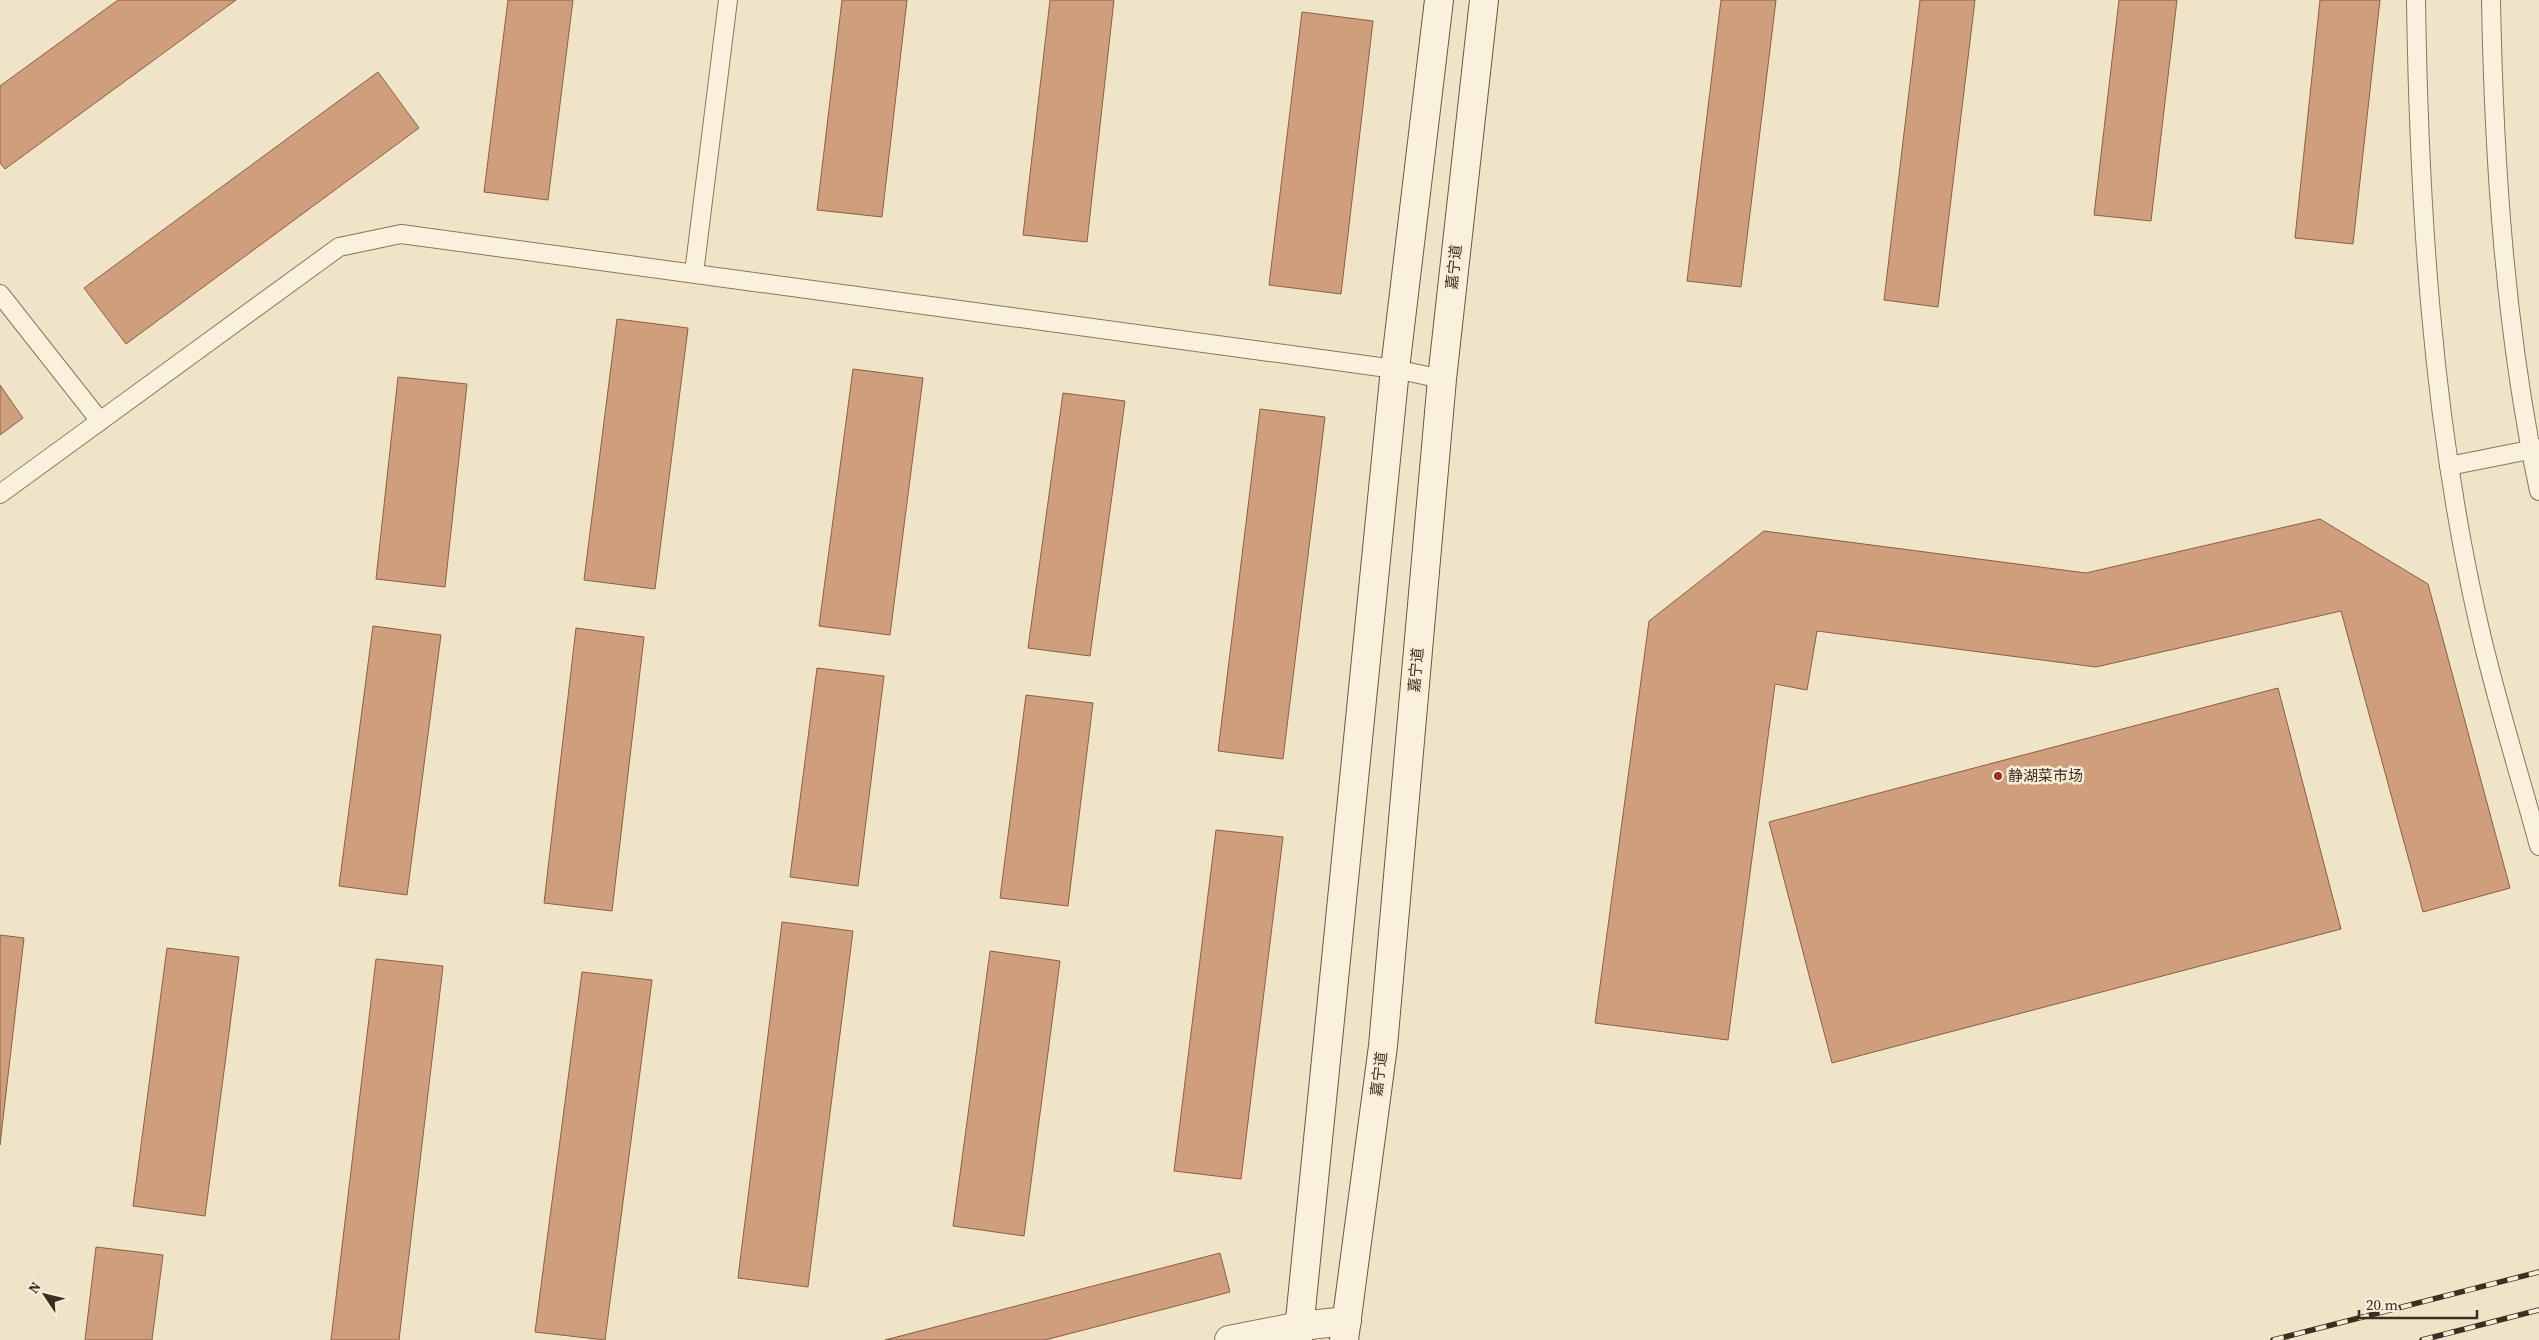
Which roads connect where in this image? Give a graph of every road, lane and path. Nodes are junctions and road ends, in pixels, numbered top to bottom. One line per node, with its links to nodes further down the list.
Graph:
1 (728, 0): 6 (lane)
2 (1439, 0): 8 (main road)
3 (1484, 0): 9 (main road, 嘉宁道)
4 (2416, 0): 12 (lane)
5 (2491, 0): 11 (lane)
6 (694, 273): 8 (lane); 10 (lane)
7 (0, 294): 10 (lane)
8 (1395, 369): 9 (lane); 17 (main road)
9 (1442, 379): 16 (main road, 嘉宁道)
10 (100, 421): 14 (lane)
11 (2535, 449): 12 (lane); 13 (lane)
12 (2449, 466): 15 (lane)
13 (2539, 491)
14 (0, 494)
15 (2539, 846)
16 (1346, 1330): 17 (main road)
17 (1299, 1333): 18 (main road)
18 (1229, 1340)

